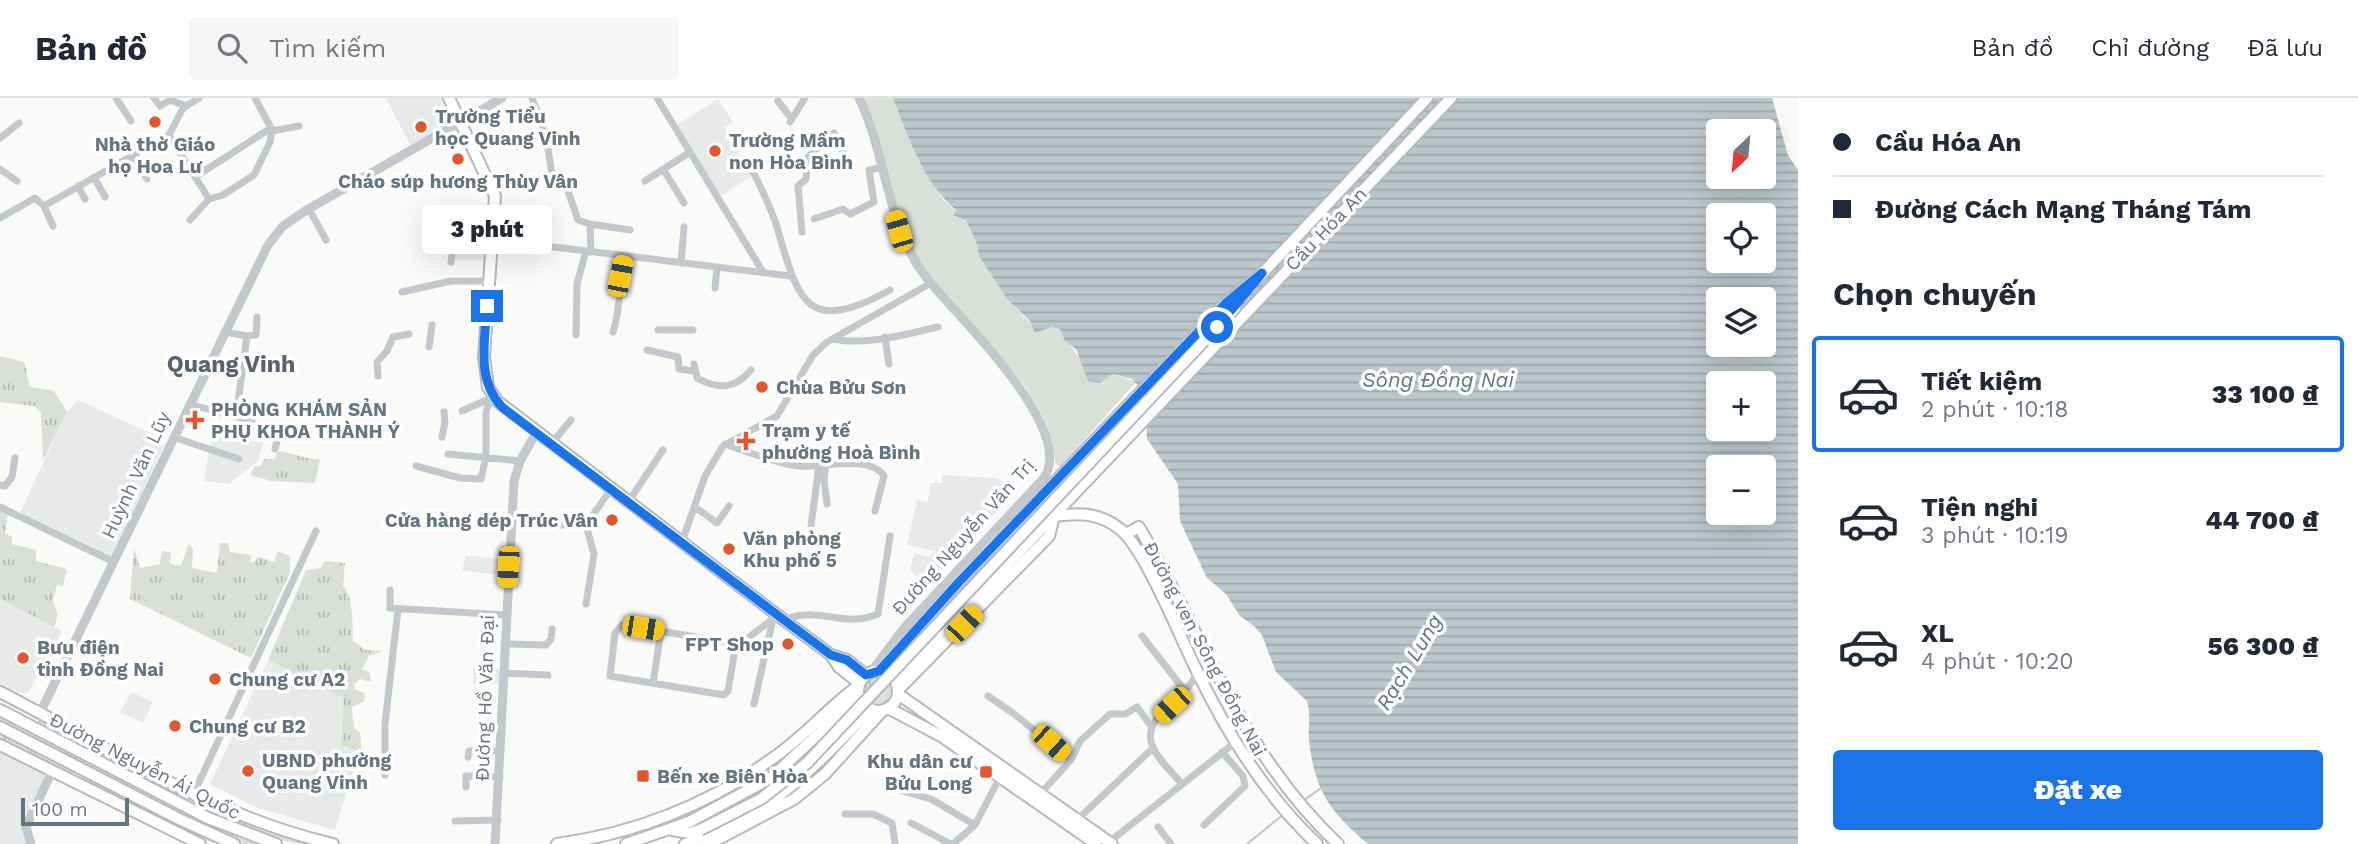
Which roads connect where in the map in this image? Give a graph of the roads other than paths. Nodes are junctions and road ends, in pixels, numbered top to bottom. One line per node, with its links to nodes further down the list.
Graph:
1 (116, 98): 15 (street)
2 (154, 98): 14 (street)
3 (199, 98): 14 (street)
4 (255, 98): 19 (street)
5 (449, 98): 16 (main road)
6 (502, 98): 16 (street, Huỳnh Văn Lũy)
7 (532, 98): 36 (street)
8 (657, 98): 22 (street)
9 (805, 98): 13 (street)
10 (859, 98): 26 (street, Đường Nguyễn Văn Trị)
11 (1427, 98): 60 (main road, Cầu Hóa An)
12 (1451, 98): 114 (main road, Cầu Hóa An)
13 (778, 101)
14 (186, 106): 20 (street)
15 (131, 121)
16 (460, 121): 42 (street, Huỳnh Văn Lũy); 52 (main road)
17 (19, 123): 21 (street)
18 (299, 126): 19 (street)
19 (272, 129): 30 (street); 39 (street)
20 (169, 135): 23 (street); 30 (street)
21 (0, 138)
22 (690, 152): 28 (street); 59 (street)
23 (133, 155): 29 (street); 31 (street)
24 (847, 158): 51 (street)
25 (747, 160): 61 (street)
26 (883, 167): 44 (street); 63 (street, Đường Nguyễn Văn Trị)
27 (0, 169): 32 (street)
28 (663, 169): 33 (street); 40 (street)
29 (94, 177): 35 (street); 37 (street)
30 (195, 177): 39 (street)
31 (147, 179)
32 (17, 181)
33 (645, 181)
34 (566, 185): 46 (street)
35 (78, 186): 38 (street); 41 (street)
36 (554, 187)
37 (105, 197)
38 (85, 199)
39 (209, 199): 45 (street)
40 (684, 203)
41 (44, 206): 43 (street); 47 (street)
42 (309, 209): 53 (street); 72 (street, Huỳnh Văn Lũy)
43 (0, 218)
44 (814, 219)
45 (190, 220)
46 (590, 223): 50 (street); 54 (street)
47 (53, 226)
48 (684, 227): 57 (street)
49 (454, 228): 56 (street)
50 (630, 230)
51 (802, 232)
52 (493, 234): 54 (street); 62 (main road)
53 (326, 240)
54 (588, 251): 55 (street); 75 (street)
55 (624, 256): 57 (street); 73 (street)
56 (451, 262)
57 (681, 263): 58 (street)
58 (717, 268): 59 (street); 64 (street)
59 (763, 272): 61 (street)
60 (1262, 273): 128 (main road, Cầu Hóa An); 181 (main road, Cầu Hóa An, bridge)
61 (790, 276): 65 (street)
62 (488, 281): 66 (street); 84 (main road)
63 (930, 283): 78 (street); 134 (street, Đường Nguyễn Văn Trị)
64 (715, 288)
65 (890, 290)
66 (402, 292)
67 (257, 317): 76 (street)
68 (432, 325): 79 (street)
69 (938, 327): 77 (street)
70 (658, 330): 71 (street)
71 (693, 330)
72 (224, 332): 76 (street); 85 (street, Huỳnh Văn Lũy)
73 (613, 332)
74 (409, 334): 83 (street)
75 (576, 335)
76 (247, 336): 89 (street)
77 (885, 337): 78 (street); 81 (street)
78 (832, 339): 96 (street)
79 (429, 347)
80 (648, 350): 82 (street)
81 (889, 364)
82 (751, 370)
83 (378, 376)
84 (490, 396): 87 (street); 92 (main road); 100 (street)
85 (189, 404): 89 (street); 93 (street, Huỳnh Văn Lũy)
86 (254, 404): 89 (street)
87 (462, 411)
88 (444, 412): 94 (street)
89 (236, 417)
90 (570, 419): 95 (street)
91 (281, 425): 97 (street)
92 (536, 433): 95 (main road); 103 (street, Đường Hồ Văn Đại)
93 (173, 437): 102 (street); 122 (street, Huỳnh Văn Lũy)
94 (442, 438)
95 (551, 444): 107 (main road)
96 (725, 444): 104 (street); 112 (street)
97 (275, 449)
98 (663, 450): 108 (street)
99 (449, 454): 100 (street)
100 (485, 457): 103 (street); 105 (street)
101 (15, 458): 106 (street)
102 (239, 459)
103 (520, 461): 126 (street, Đường Hồ Văn Đại)
104 (823, 465): 109 (street); 113 (street); 117 (street)
105 (416, 466)
106 (0, 485)
107 (611, 489): 108 (main road); 116 (street)
108 (629, 502): 121 (main road)
109 (827, 504)
110 (729, 506): 112 (street)
111 (0, 507): 122 (street)
112 (695, 507): 121 (street)
113 (875, 511)
114 (1055, 515): 119 (main road); 133 (main road); 142 (main road)
115 (552, 525): 116 (street)
116 (586, 525): 124 (street)
117 (811, 526)
118 (316, 531): 170 (street)
119 (1126, 534): 137 (main road); 198 (main road, Đường ven Sông Đồng Nai)
120 (890, 536): 127 (street)
121 (682, 542): 127 (main road)
122 (114, 562): 149 (street, Huỳnh Văn Lũy)
123 (390, 590): 125 (street)
124 (586, 604)
125 (398, 609): 126 (street); 163 (street)
126 (505, 615): 136 (street, Đường Hồ Văn Đại)
127 (778, 618): 135 (street); 140 (main road); 146 (street)
128 (922, 624): 133 (main road); 134 (main road)
129 (552, 629): 136 (street)
130 (1181, 630): 137 (street)
131 (661, 631): 135 (street); 141 (street); 141 (street)
132 (1142, 636): 143 (street)
133 (937, 638): 142 (main road)
134 (901, 640): 140 (main road)
135 (736, 643): 141 (street)
136 (504, 644): 138 (street, Đường Hồ Văn Đại)
137 (1197, 671): 143 (street); 150 (main road)
138 (503, 673): 139 (street); 156 (street, Đường Hồ Văn Đại)
139 (548, 675)
140 (866, 680): 142 (main road); 147 (main road); 179 (main road); 180 (main road)
141 (653, 684)
142 (897, 689): 147 (main road); 169 (main road)
143 (1185, 691): 151 (street)
144 (0, 692): 149 (main road, Đường Nguyễn Ái Quốc)
145 (988, 696): 160 (street)
146 (754, 704)
147 (881, 709): 165 (main road); 181 (main road); 192 (main road)
148 (0, 710): 153 (main road, Đường Nguyễn Ái Quốc)
149 (40, 713): 153 (main road); 158 (main road, Đường Nguyễn Ái Quốc)
150 (1218, 713): 157 (street); 197 (main road)
151 (1151, 726): 155 (street); 160 (street)
152 (0, 727): 185 (main road, Đường Nguyễn Ái Quốc)
153 (33, 727): 161 (main road, Đường Nguyễn Ái Quốc)
154 (0, 744): 162 (main road)
155 (1153, 748): 166 (street); 173 (street)
156 (501, 751): 159 (street); 164 (street, Đường Hồ Văn Đại)
157 (1222, 752): 166 (street); 177 (street)
158 (118, 755): 161 (main road); 170 (main road, Đường Nguyễn Ái Quốc)
159 (468, 757)
160 (1071, 760): 169 (street)
161 (111, 768): 186 (main road, Đường Nguyễn Ái Quốc)
162 (52, 771): 183 (street); 184 (main road)
163 (385, 775)
164 (500, 777): 167 (street); 172 (street, Đường Hồ Văn Đại)
165 (1000, 777): 176 (street); 195 (main road)
166 (1182, 784): 182 (street)
167 (466, 787)
168 (902, 792): 176 (street)
169 (1040, 794): 173 (main road)
170 (193, 795): 187 (main road, Đường Nguyễn Ái Quốc)
171 (845, 814): 193 (street)
172 (498, 820): 174 (street); 188 (street, Đường Hồ Văn Đại)
173 (1077, 820): 182 (main road)
174 (454, 821)
175 (911, 823): 194 (street)
176 (975, 825): 194 (street)
177 (1204, 825)
178 (1158, 827): 196 (street)
179 (667, 830): 181 (main road); 190 (main road)
180 (618, 831): 189 (main road); 190 (main road)
181 (692, 839): 191 (main road)
182 (1111, 843)
183 (31, 844)
184 (200, 844)
185 (234, 844)
186 (276, 844)
187 (333, 844)
188 (495, 844)
189 (557, 844)
190 (626, 844)
191 (677, 844)
192 (709, 844)
193 (895, 844)
194 (952, 844)
195 (1096, 844)
196 (1171, 844)
197 (1317, 844)
198 (1338, 844)

